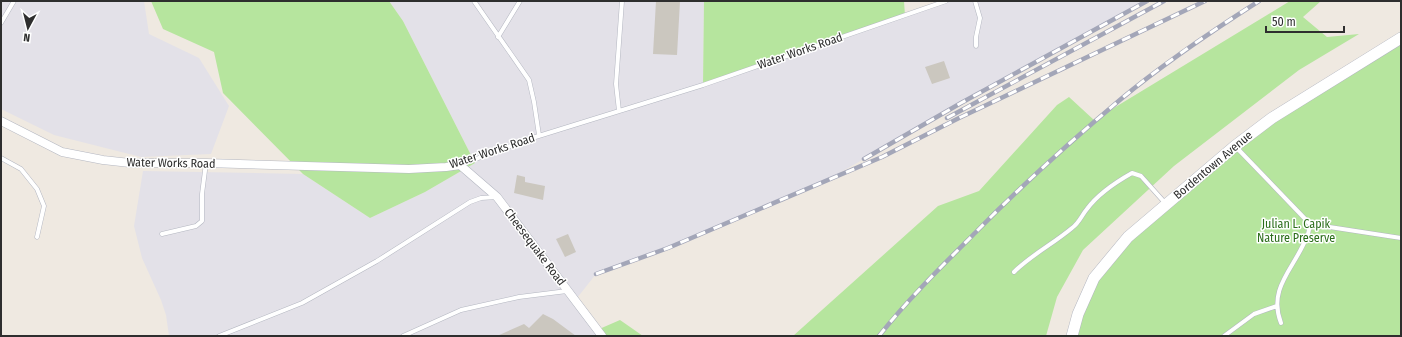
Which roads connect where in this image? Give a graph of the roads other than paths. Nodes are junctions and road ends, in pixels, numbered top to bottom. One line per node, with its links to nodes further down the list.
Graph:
1 (14, 1): 7 (lane)
2 (474, 1): 8 (lane)
3 (520, 1): 8 (lane)
4 (622, 1): 11 (lane)
5 (946, 1): 11 (lane, Water Works Road)
6 (975, 1): 10 (lane)
7 (1, 23)
8 (498, 37): 13 (lane)
9 (1401, 38): 14 (main road, Bordentown Avenue)
10 (976, 46)
11 (619, 111): 13 (lane, Water Works Road)
12 (1, 121): 16 (street, Water Works Road)
13 (539, 136): 17 (lane, Water Works Road)
14 (1235, 146): 19 (main road, Bordentown Avenue); 20 (lane)
15 (1, 158): 22 (lane)
16 (206, 163): 17 (street, Water Works Road); 21 (lane)
17 (460, 164): 18 (street, Cheesequake Road)
18 (497, 197): 25 (street, Cheesequake Road); 28 (lane)
19 (1167, 204): 24 (lane); 31 (main road, Bordentown Avenue)
20 (1310, 224): 23 (lane); 26 (lane)
21 (162, 234)
22 (37, 237)
23 (1401, 238)
24 (1014, 272)
25 (568, 291): 29 (lane); 30 (street, Cheesequake Road)
26 (1277, 306): 27 (lane); 32 (lane)
27 (1281, 324)
28 (219, 336)
29 (403, 336)
30 (602, 336)
31 (1072, 336)
32 (1224, 336)

